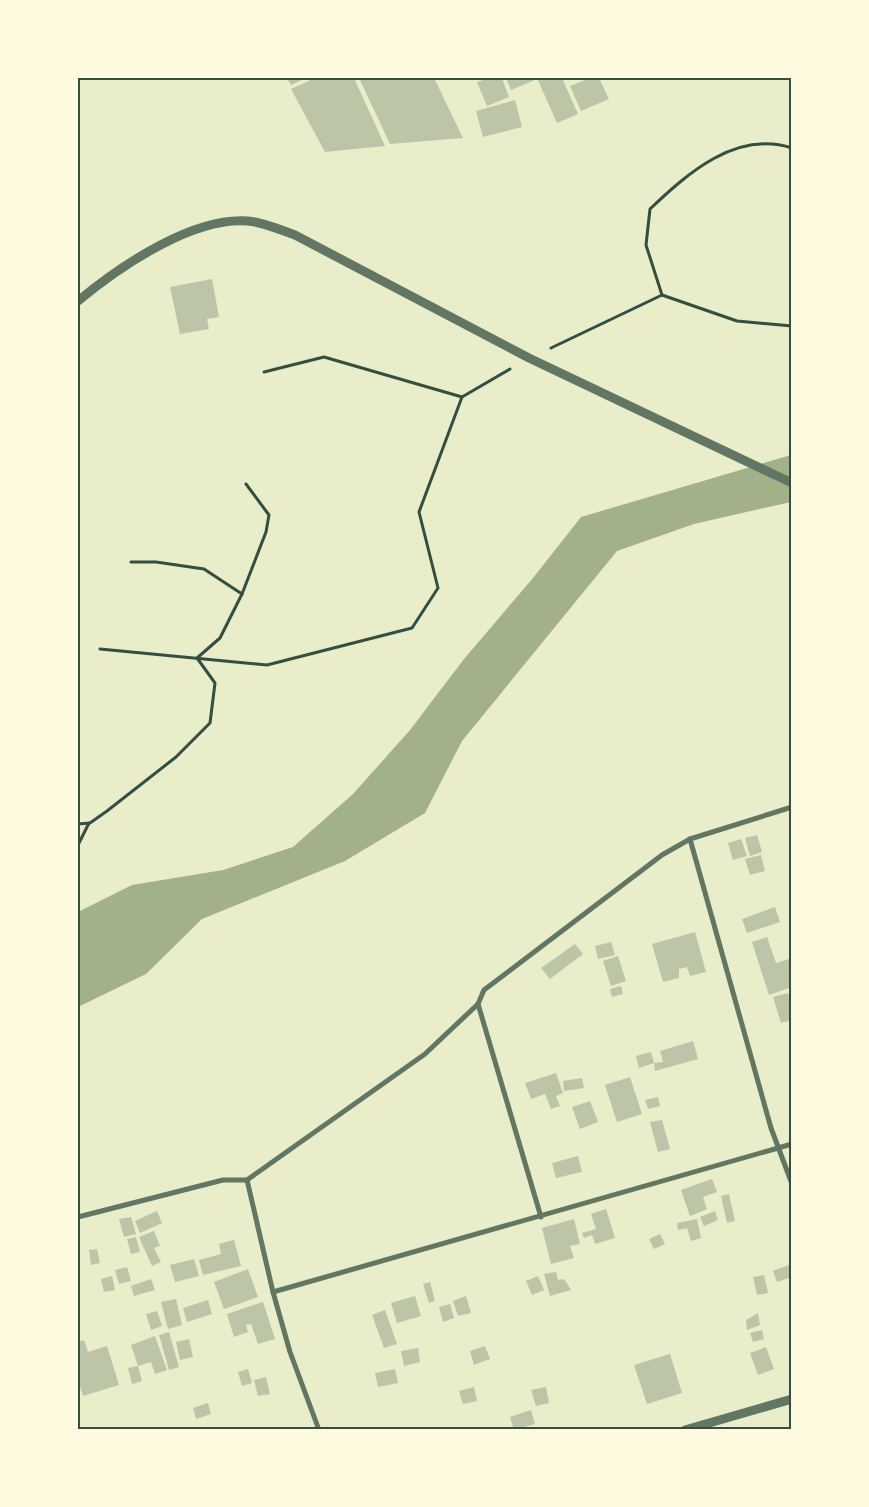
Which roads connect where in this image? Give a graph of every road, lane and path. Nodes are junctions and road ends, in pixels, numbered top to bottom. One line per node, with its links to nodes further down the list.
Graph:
1 (792, 148): 2 (path)
2 (662, 295)
3 (78, 301): 6 (street)
4 (264, 372): 5 (path)
5 (462, 397)
6 (792, 483)
7 (246, 484): 10 (path)
8 (418, 512): 12 (path)
9 (131, 562): 10 (path)
10 (242, 594): 12 (path)
11 (100, 649): 12 (path)
12 (197, 658): 14 (path)
13 (792, 806): 16 (street)
14 (90, 823): 15 (path); 17 (path)
15 (78, 824)
16 (690, 839): 18 (street); 20 (street)
17 (78, 845)
18 (478, 1004): 21 (street); 24 (street)
19 (792, 1144): 20 (street)
20 (780, 1147): 22 (street); 24 (street)
21 (247, 1180): 23 (street); 25 (street)
22 (792, 1184)
23 (78, 1217)
24 (541, 1217): 25 (street)
25 (273, 1292): 27 (street)
26 (792, 1399): 28 (street)
27 (319, 1430)
28 (686, 1430)

